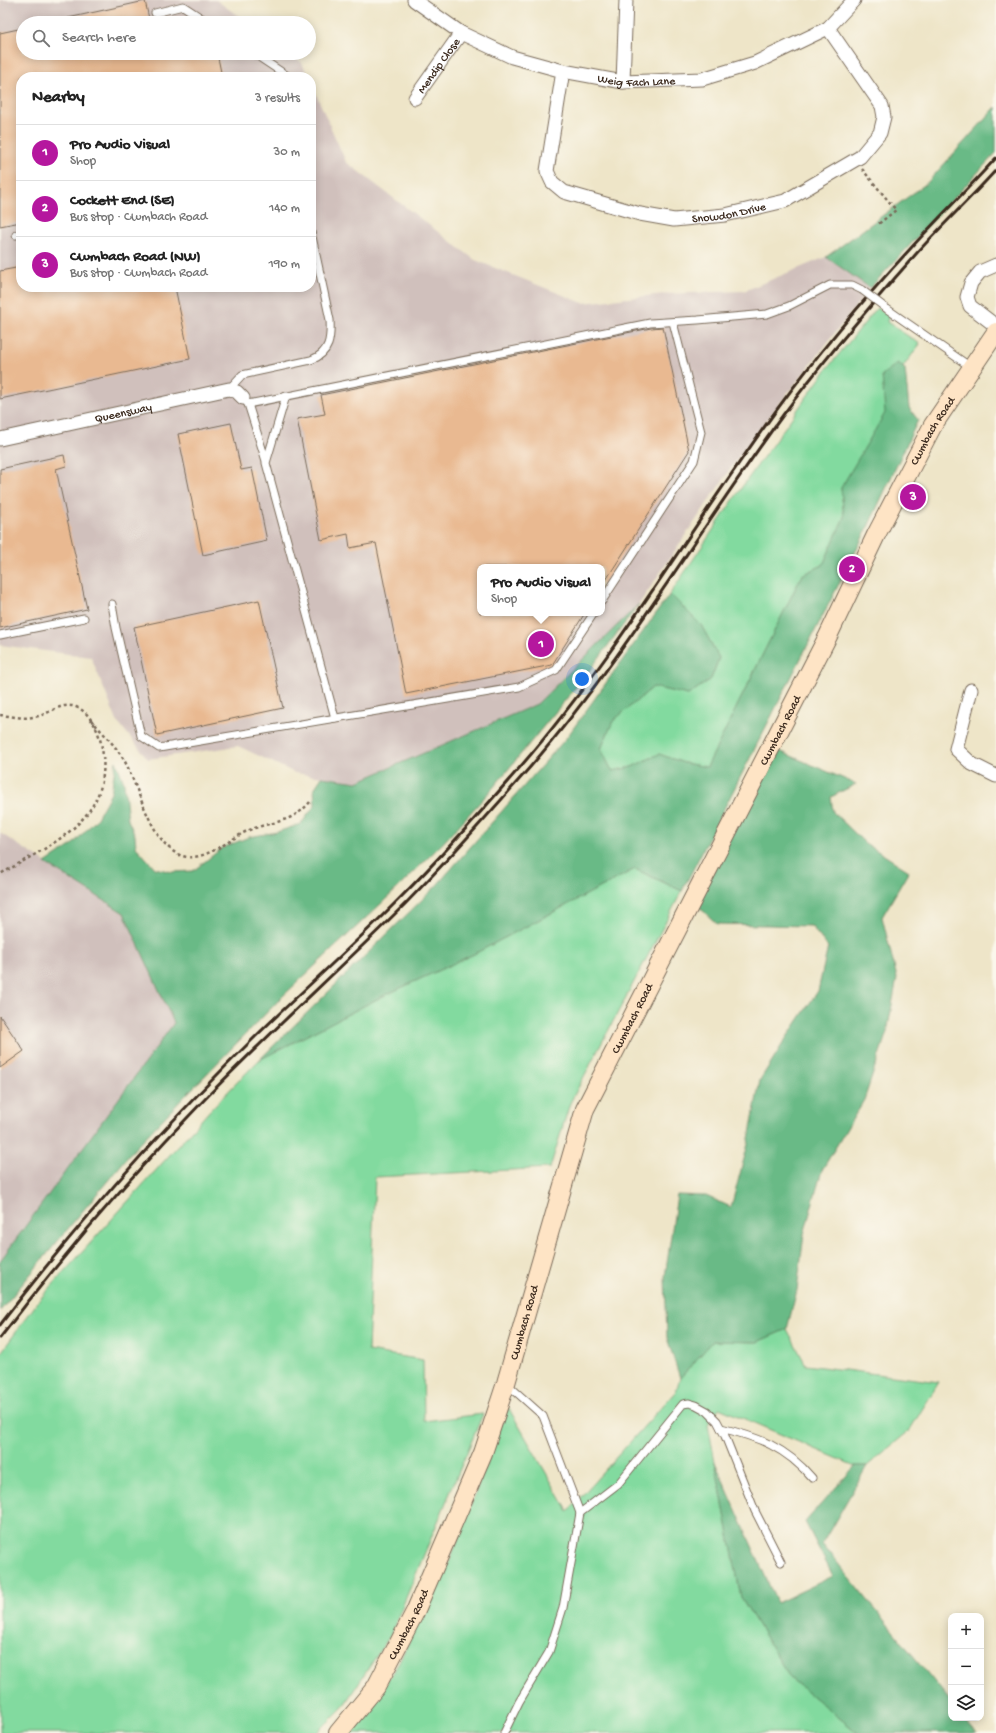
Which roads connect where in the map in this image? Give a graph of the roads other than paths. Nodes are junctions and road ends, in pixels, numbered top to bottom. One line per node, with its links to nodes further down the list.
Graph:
1 (414, 0): 7 (street, Weig Fach Lane)
2 (626, 0): 11 (street)
3 (854, 0): 6 (street, Weig Fach Lane)
4 (155, 12): 5 (lane)
5 (198, 16)
6 (828, 28): 9 (street, Snowdon Drive); 11 (street, Weig Fach Lane)
7 (461, 33): 9 (street, Weig Fach Lane); 12 (street, Mendip Close)
8 (264, 60): 10 (lane)
9 (563, 71): 11 (street, Weig Fach Lane)
10 (282, 72)
11 (623, 82)
12 (415, 98)
13 (316, 255): 19 (lane)
14 (996, 265): 16 (street)
15 (673, 322): 18 (lane, bridge); 20 (lane); 24 (lane)
16 (996, 326)
17 (996, 332): 18 (main road, Cwmbach Road)
18 (972, 368): 32 (main road, Cwmbach Road)
19 (228, 389): 21 (street); 22 (street, Queensway)
20 (286, 396): 21 (lane); 23 (lane)
21 (246, 401): 23 (lane)
22 (0, 439)
23 (266, 463): 30 (lane)
24 (605, 596)
25 (112, 604): 30 (lane)
26 (592, 616): 30 (lane)
27 (84, 618): 28 (lane)
28 (0, 635)
29 (971, 690): 31 (street)
30 (335, 718)
31 (996, 776)
32 (506, 1383): 35 (lane); 37 (main road, Cwmbach Road)
33 (721, 1428): 34 (lane); 35 (lane); 36 (lane)
34 (812, 1478)
35 (580, 1513): 38 (lane)
36 (781, 1562)
37 (338, 1733)
38 (504, 1733)

